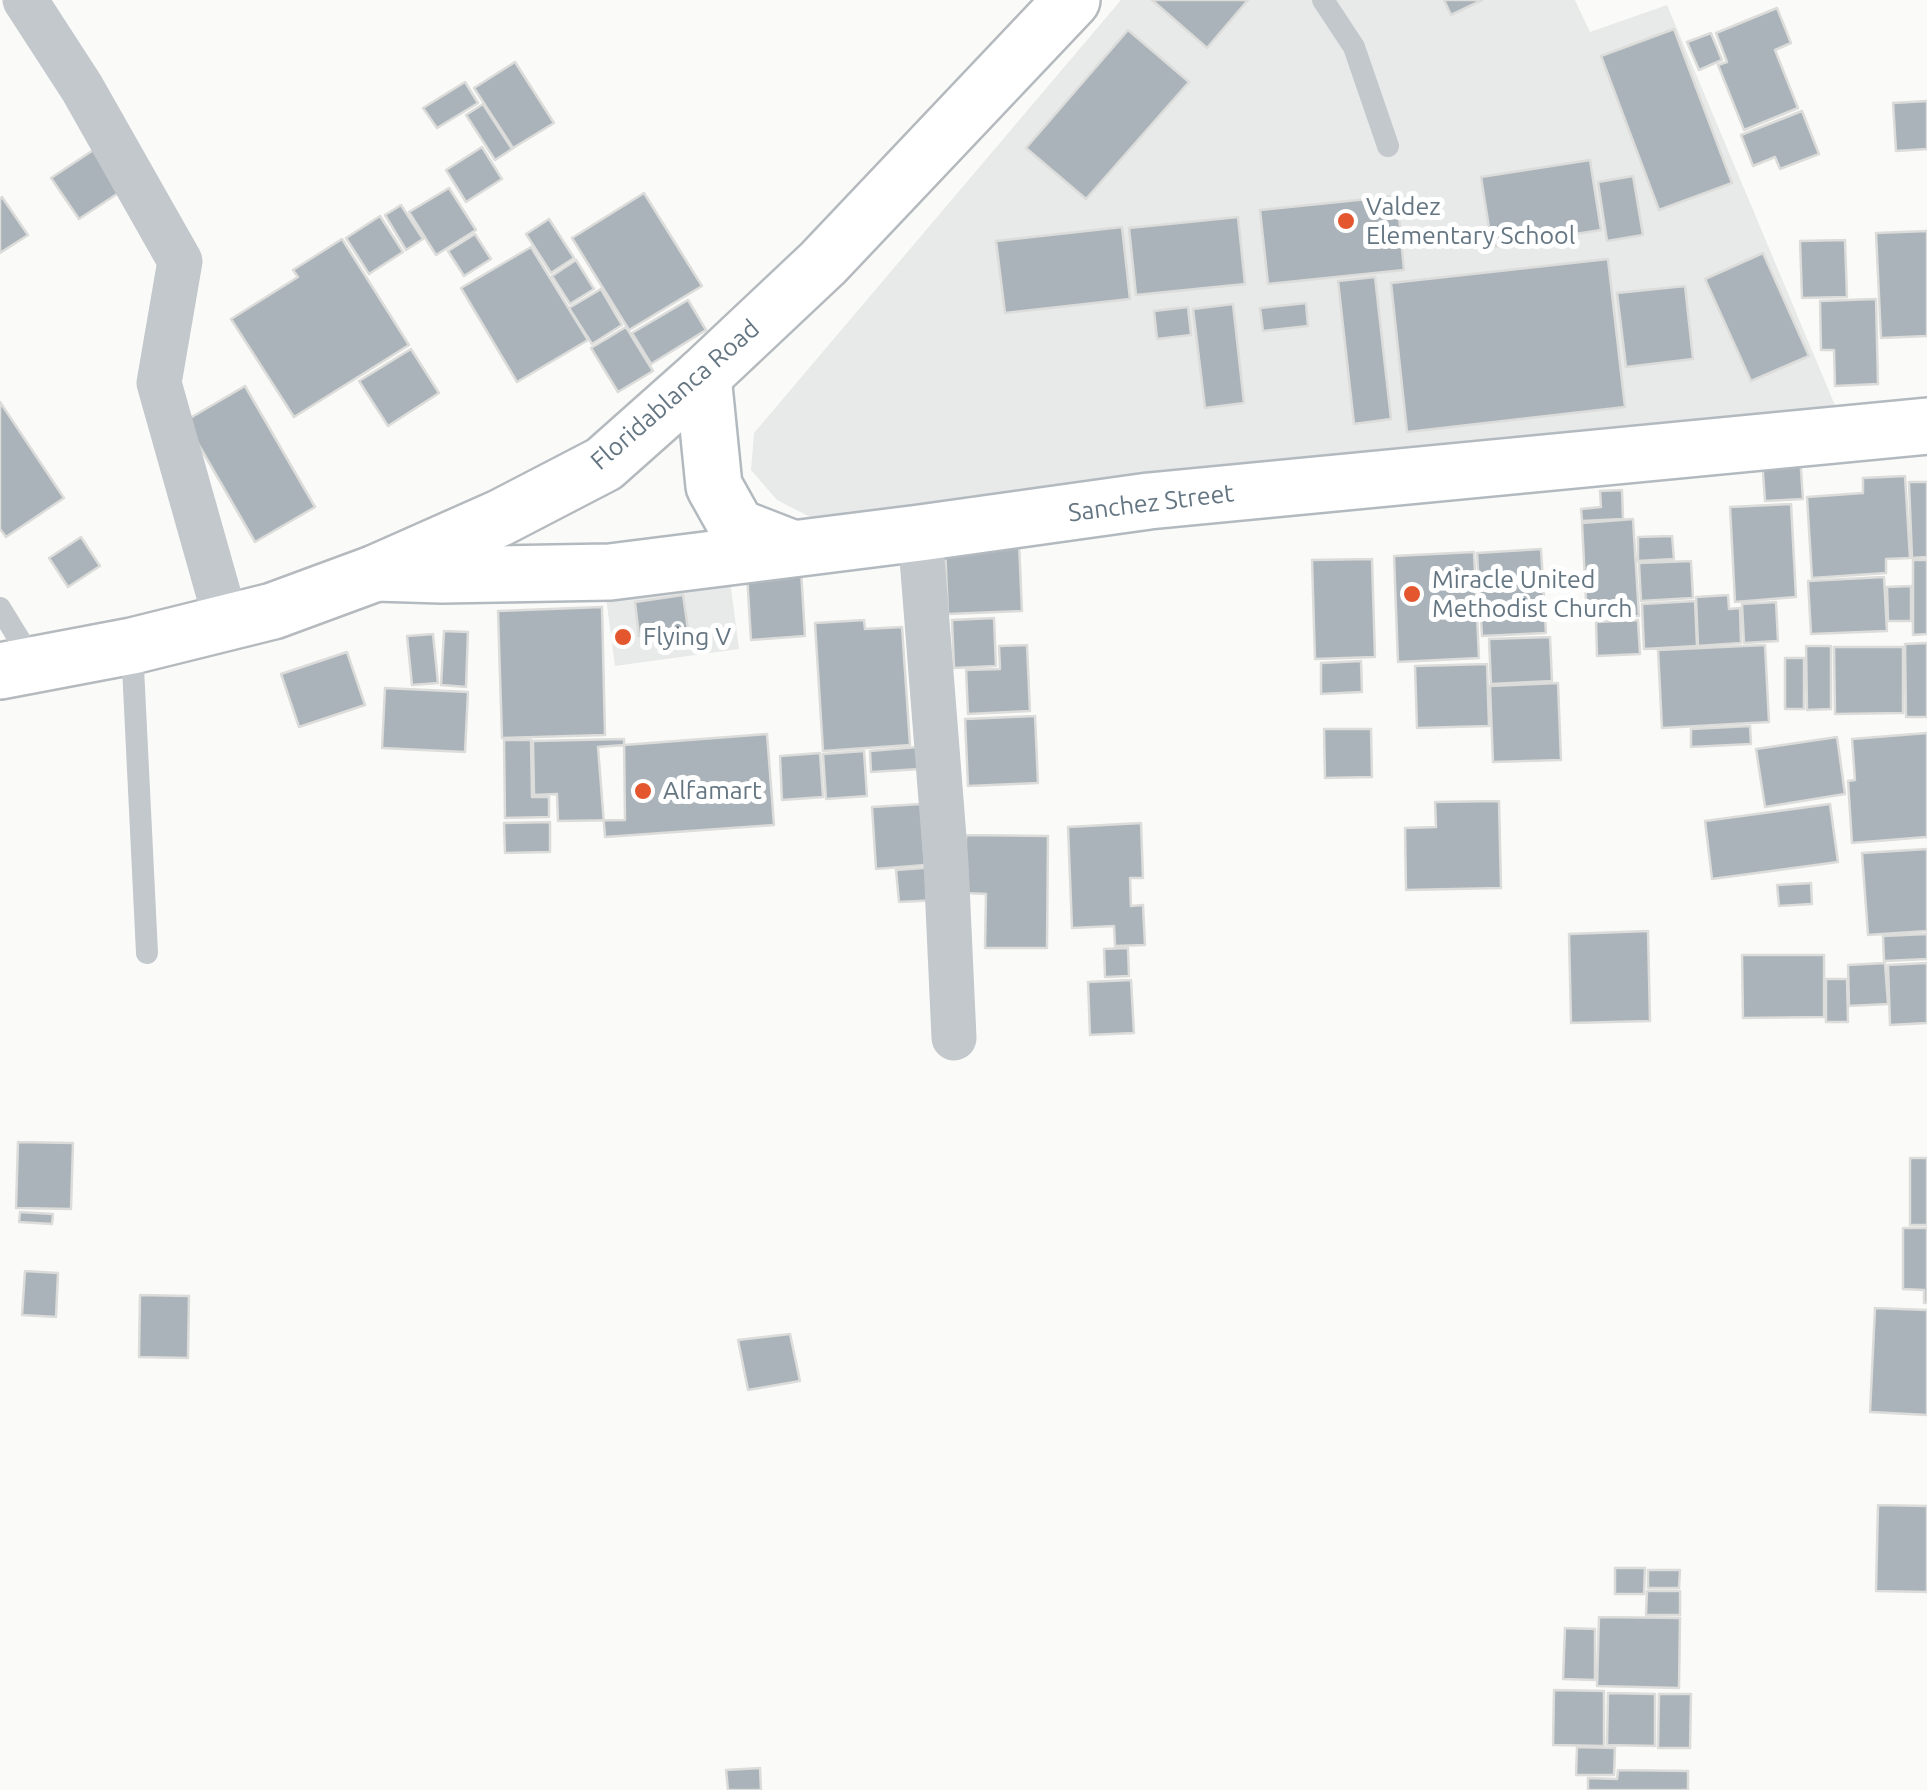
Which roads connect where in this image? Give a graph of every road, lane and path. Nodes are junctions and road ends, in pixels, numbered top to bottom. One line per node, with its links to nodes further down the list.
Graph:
1 (25, 0): 11 (street)
2 (1323, 0): 4 (lane)
3 (1064, 2): 5 (street, Floridablanca Road)
4 (1388, 146)
5 (703, 376): 8 (street); 9 (street, Floridablanca Road)
6 (1927, 426): 7 (street, Sanchez Street)
7 (920, 533): 8 (street, Sanchez Street); 15 (street)
8 (791, 548): 9 (street, Sanchez Street)
9 (376, 572): 11 (street, Floridablanca Road)
10 (0, 608): 13 (lane)
11 (227, 624): 12 (street, Floridablanca Road)
12 (132, 646): 13 (street, Floridablanca Road); 14 (lane)
13 (17, 668)
14 (147, 953)
15 (954, 1038)

